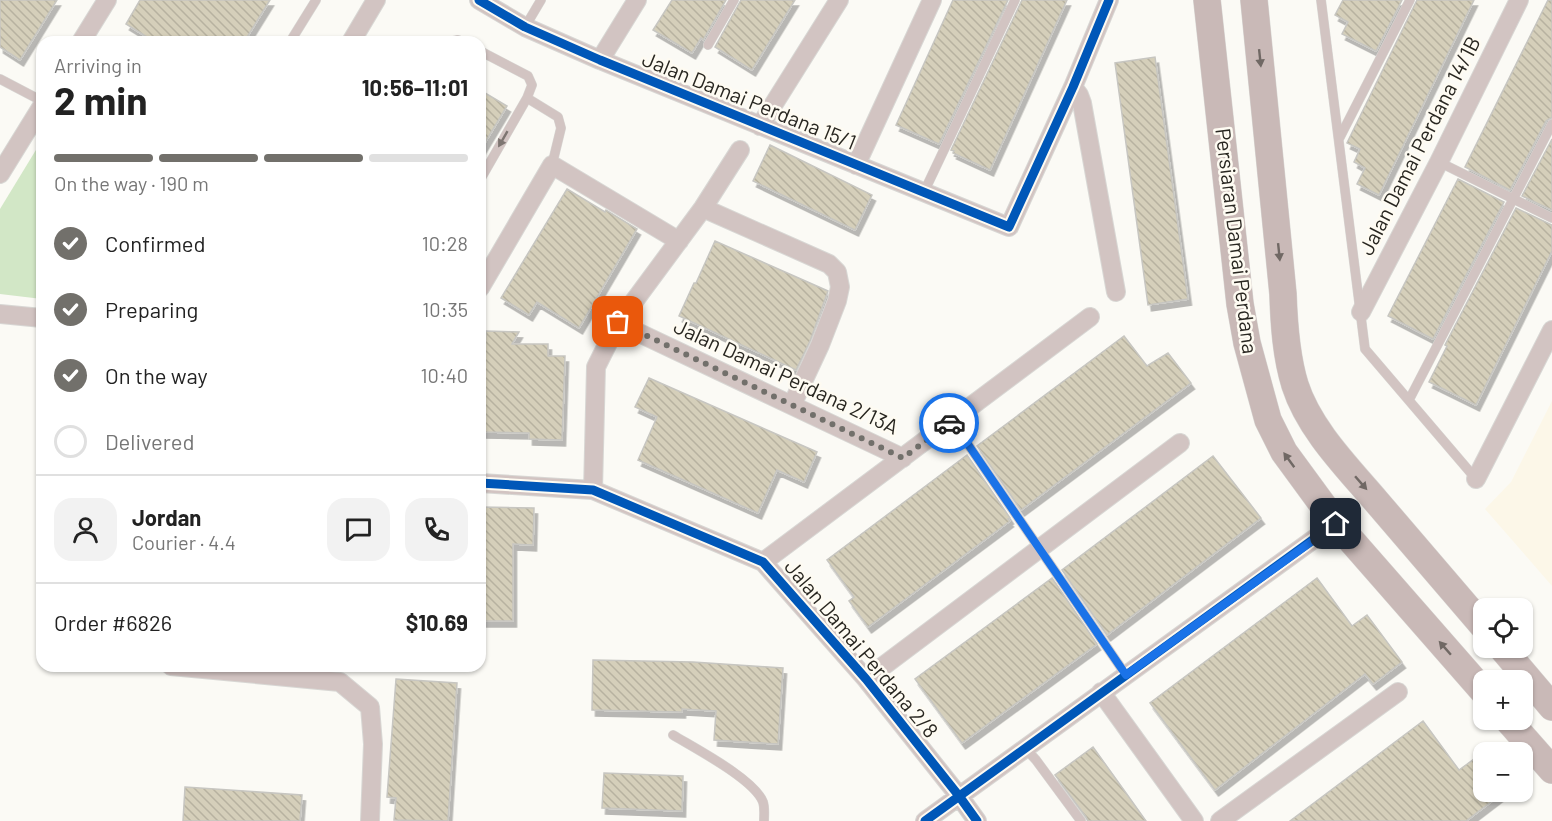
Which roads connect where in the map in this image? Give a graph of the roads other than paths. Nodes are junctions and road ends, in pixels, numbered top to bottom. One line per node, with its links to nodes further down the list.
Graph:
1 (107, 0): 18 (street)
2 (316, 0): 19 (lane)
3 (376, 0): 20 (street)
4 (479, 0): 17 (street, Jalan Damai Perdana 15/1)
5 (542, 0): 17 (lane)
6 (637, 0): 23 (street)
7 (734, 0): 21 (lane)
8 (839, 0): 30 (street)
9 (932, 0): 35 (street)
10 (1015, 0): 38 (lane)
11 (1108, 0): 25 (street)
12 (1208, 0): 45 (main road, Persiaran Damai Perdana)
13 (1254, 0): 46 (main road, Persiaran Damai Perdana, one-way to 46)
14 (1322, 0): 31 (lane)
15 (1410, 0): 31 (lane)
16 (1519, 0): 33 (street, Jalan Damai Perdana 14/1B)
17 (525, 27): 23 (street, Jalan Damai Perdana 15/1)
18 (87, 36)
19 (294, 36)
20 (355, 36)
21 (708, 45)
22 (486, 54): 27 (lane)
23 (600, 60): 30 (street, Jalan Damai Perdana 15/1)
24 (0, 79): 26 (lane)
25 (1073, 87): 38 (street, Jalan Damai Perdana 15/1); 44 (street)
26 (36, 98)
27 (527, 98): 34 (lane); 36 (lane, one-way to 36)
28 (36, 116): 37 (street)
29 (1552, 124): 39 (lane)
30 (760, 126): 35 (street, Jalan Damai Perdana 15/1)
31 (1339, 140): 47 (lane)
32 (740, 150): 40 (street)
33 (1439, 162): 39 (lane); 47 (street, Jalan Damai Perdana 14/1B)
34 (552, 165): 42 (street); 43 (street)
35 (856, 165): 38 (street, Jalan Damai Perdana 15/1)
36 (486, 170)
37 (0, 174)
38 (924, 192)
39 (1513, 199): 41 (lane); 53 (lane)
40 (703, 208): 42 (street); 54 (street)
41 (1552, 219)
42 (679, 241): 51 (street)
43 (486, 278)
44 (1116, 292)
45 (1240, 304): 46 (main road); 61 (main road, Persiaran Damai Perdana, one-way to 45)
46 (1284, 310): 64 (main road, Persiaran Damai Perdana, one-way to 64)
47 (1361, 312): 53 (lane)
48 (0, 314): 49 (street)
49 (36, 317)
50 (1090, 317): 55 (street)
51 (618, 322): 54 (street, Jalan Damai Perdana 2/13A); 60 (street)
52 (1552, 330): 58 (street)
53 (1410, 400): 58 (lane)
54 (792, 405): 57 (street, Jalan Damai Perdana 2/13A)
55 (952, 421): 57 (street); 62 (lane)
56 (1180, 443): 62 (street)
57 (903, 458): 63 (street)
58 (1476, 479)
59 (486, 483): 60 (street, Jalan Damai Perdana 2/8)
60 (593, 490): 63 (street, Jalan Damai Perdana 2/8)
61 (1336, 524): 67 (street); 69 (main road, Persiaran Damai Perdana, one-way to 61)
62 (1040, 549): 67 (lane); 68 (street)
63 (763, 562): 68 (street, Jalan Damai Perdana 2/8)
64 (1473, 614)
65 (1511, 658): 72 (main road)
66 (234, 672): 78 (street)
67 (1126, 675): 71 (street)
68 (866, 680): 77 (street, Jalan Damai Perdana 2/8)
69 (1473, 680)
70 (1398, 692): 84 (street)
71 (1101, 693): 75 (street); 83 (street)
72 (1552, 706)
73 (1517, 730): 76 (main road)
74 (673, 735): 79 (lane)
75 (1025, 748): 77 (street); 82 (lane)
76 (1552, 770)
77 (959, 796): 80 (street); 81 (street, Jalan Damai Perdana 2/8)
78 (370, 821)
79 (764, 821)
80 (925, 821)
81 (977, 821)
82 (1081, 821)
83 (1194, 821)
84 (1220, 821)

